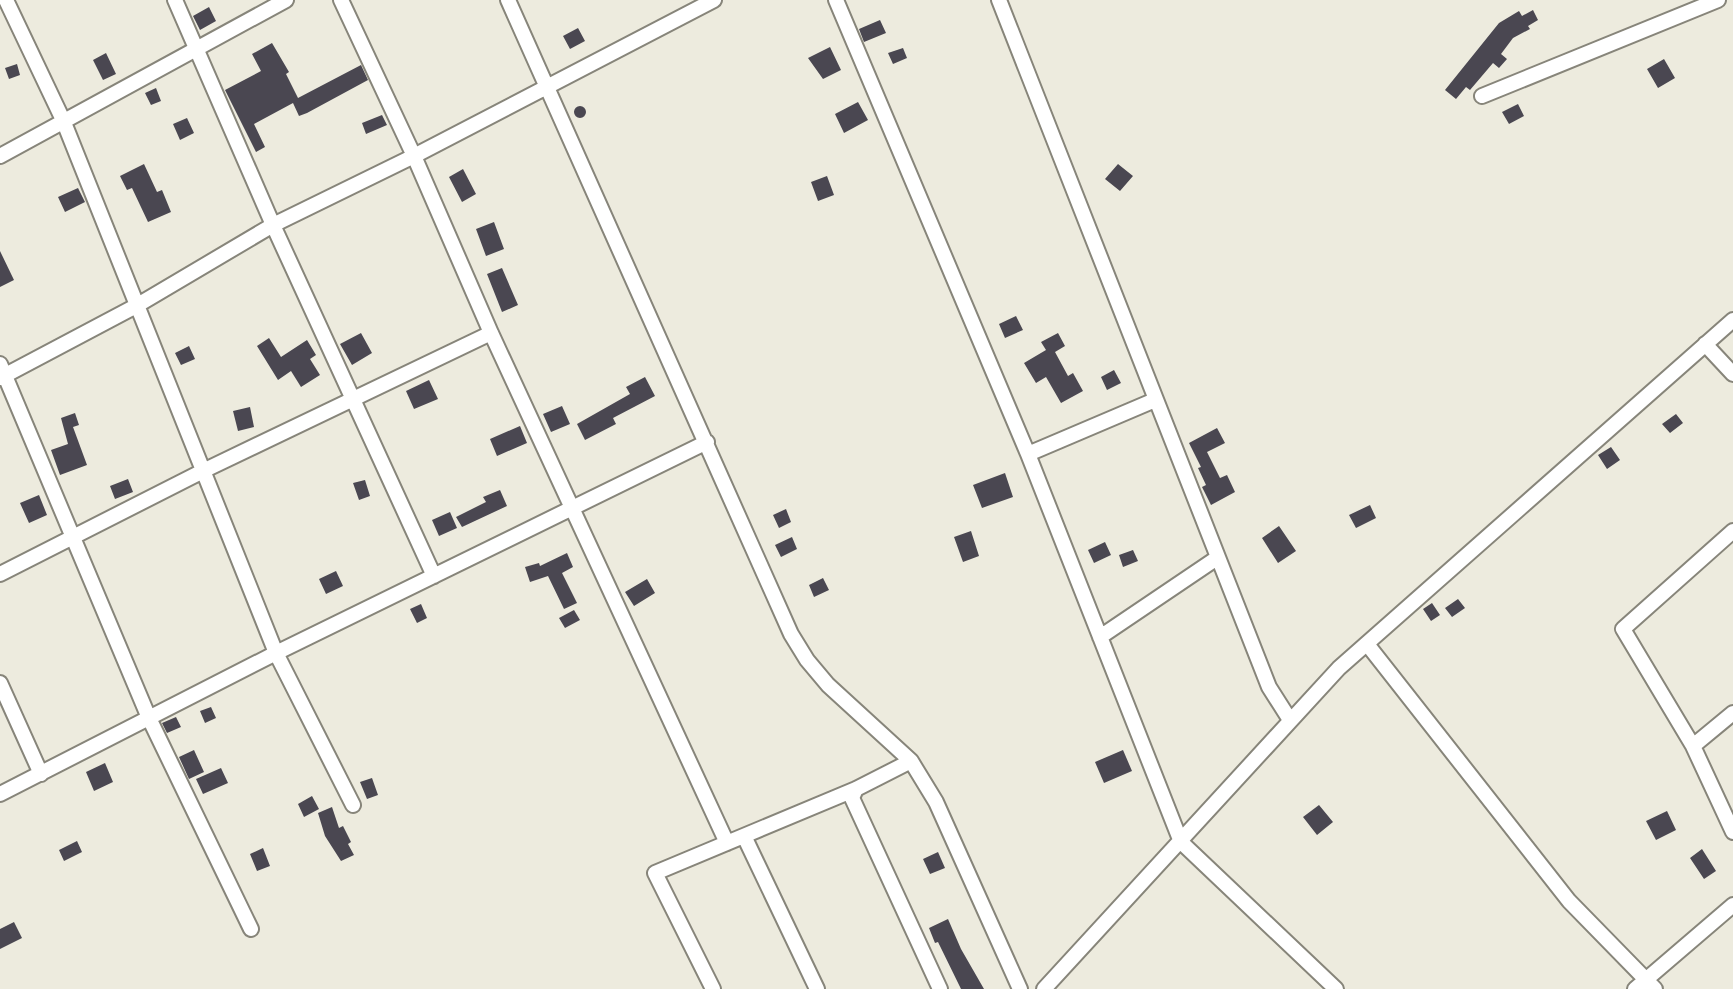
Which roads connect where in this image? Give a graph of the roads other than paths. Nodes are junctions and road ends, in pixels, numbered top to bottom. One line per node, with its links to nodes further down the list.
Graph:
1 (6, 0): 13 (street)
2 (176, 0): 10 (street)
3 (286, 0): 10 (street)
4 (341, 0): 15 (street)
5 (508, 0): 11 (street)
6 (713, 0): 11 (street)
7 (836, 0): 26 (street)
8 (999, 0): 24 (street)
9 (1718, 0): 12 (street)
10 (197, 50): 13 (street); 16 (street)
11 (549, 87): 15 (street); 25 (street)
12 (1482, 96)
13 (63, 120): 14 (street); 17 (street)
14 (0, 156)
15 (414, 156): 16 (street); 19 (street)
16 (273, 225): 17 (street); 23 (street)
17 (136, 306): 21 (street); 27 (street)
18 (1733, 320): 20 (street)
19 (491, 333): 23 (street); 28 (street)
20 (1705, 344): 22 (street); 35 (street)
21 (2, 373): 30 (street)
22 (1733, 374)
23 (354, 398): 27 (street); 33 (street)
24 (1155, 400): 26 (street); 31 (street)
25 (707, 442): 28 (street); 42 (street)
26 (1028, 454): 34 (street)
27 (205, 470): 30 (street); 36 (street)
28 (573, 510): 33 (street); 50 (street)
29 (1733, 531): 41 (street)
30 (74, 536): 32 (street); 39 (street)
31 (1217, 558): 34 (street); 40 (street)
32 (0, 574)
33 (433, 576): 36 (street)
34 (1100, 637): 49 (street)
35 (1367, 644): 40 (street); 53 (street)
36 (276, 653): 39 (street); 46 (street)
37 (0, 683): 43 (street)
38 (1733, 713): 41 (street)
39 (149, 718): 43 (street); 52 (street)
40 (1290, 720): 49 (street)
41 (1693, 746): 47 (street)
42 (911, 761): 44 (street); 57 (street)
43 (41, 774): 45 (street)
44 (856, 789): 48 (street); 56 (street)
45 (0, 794)
46 (353, 804)
47 (1733, 832)
48 (744, 836): 50 (street); 55 (street)
49 (1181, 842): 58 (street); 59 (street)
50 (727, 843): 54 (street)
51 (1733, 905): 53 (street)
52 (251, 929)
53 (1645, 986)
54 (713, 989)
55 (817, 989)
56 (940, 989)
57 (1020, 989)
58 (1044, 989)
59 (1336, 989)

